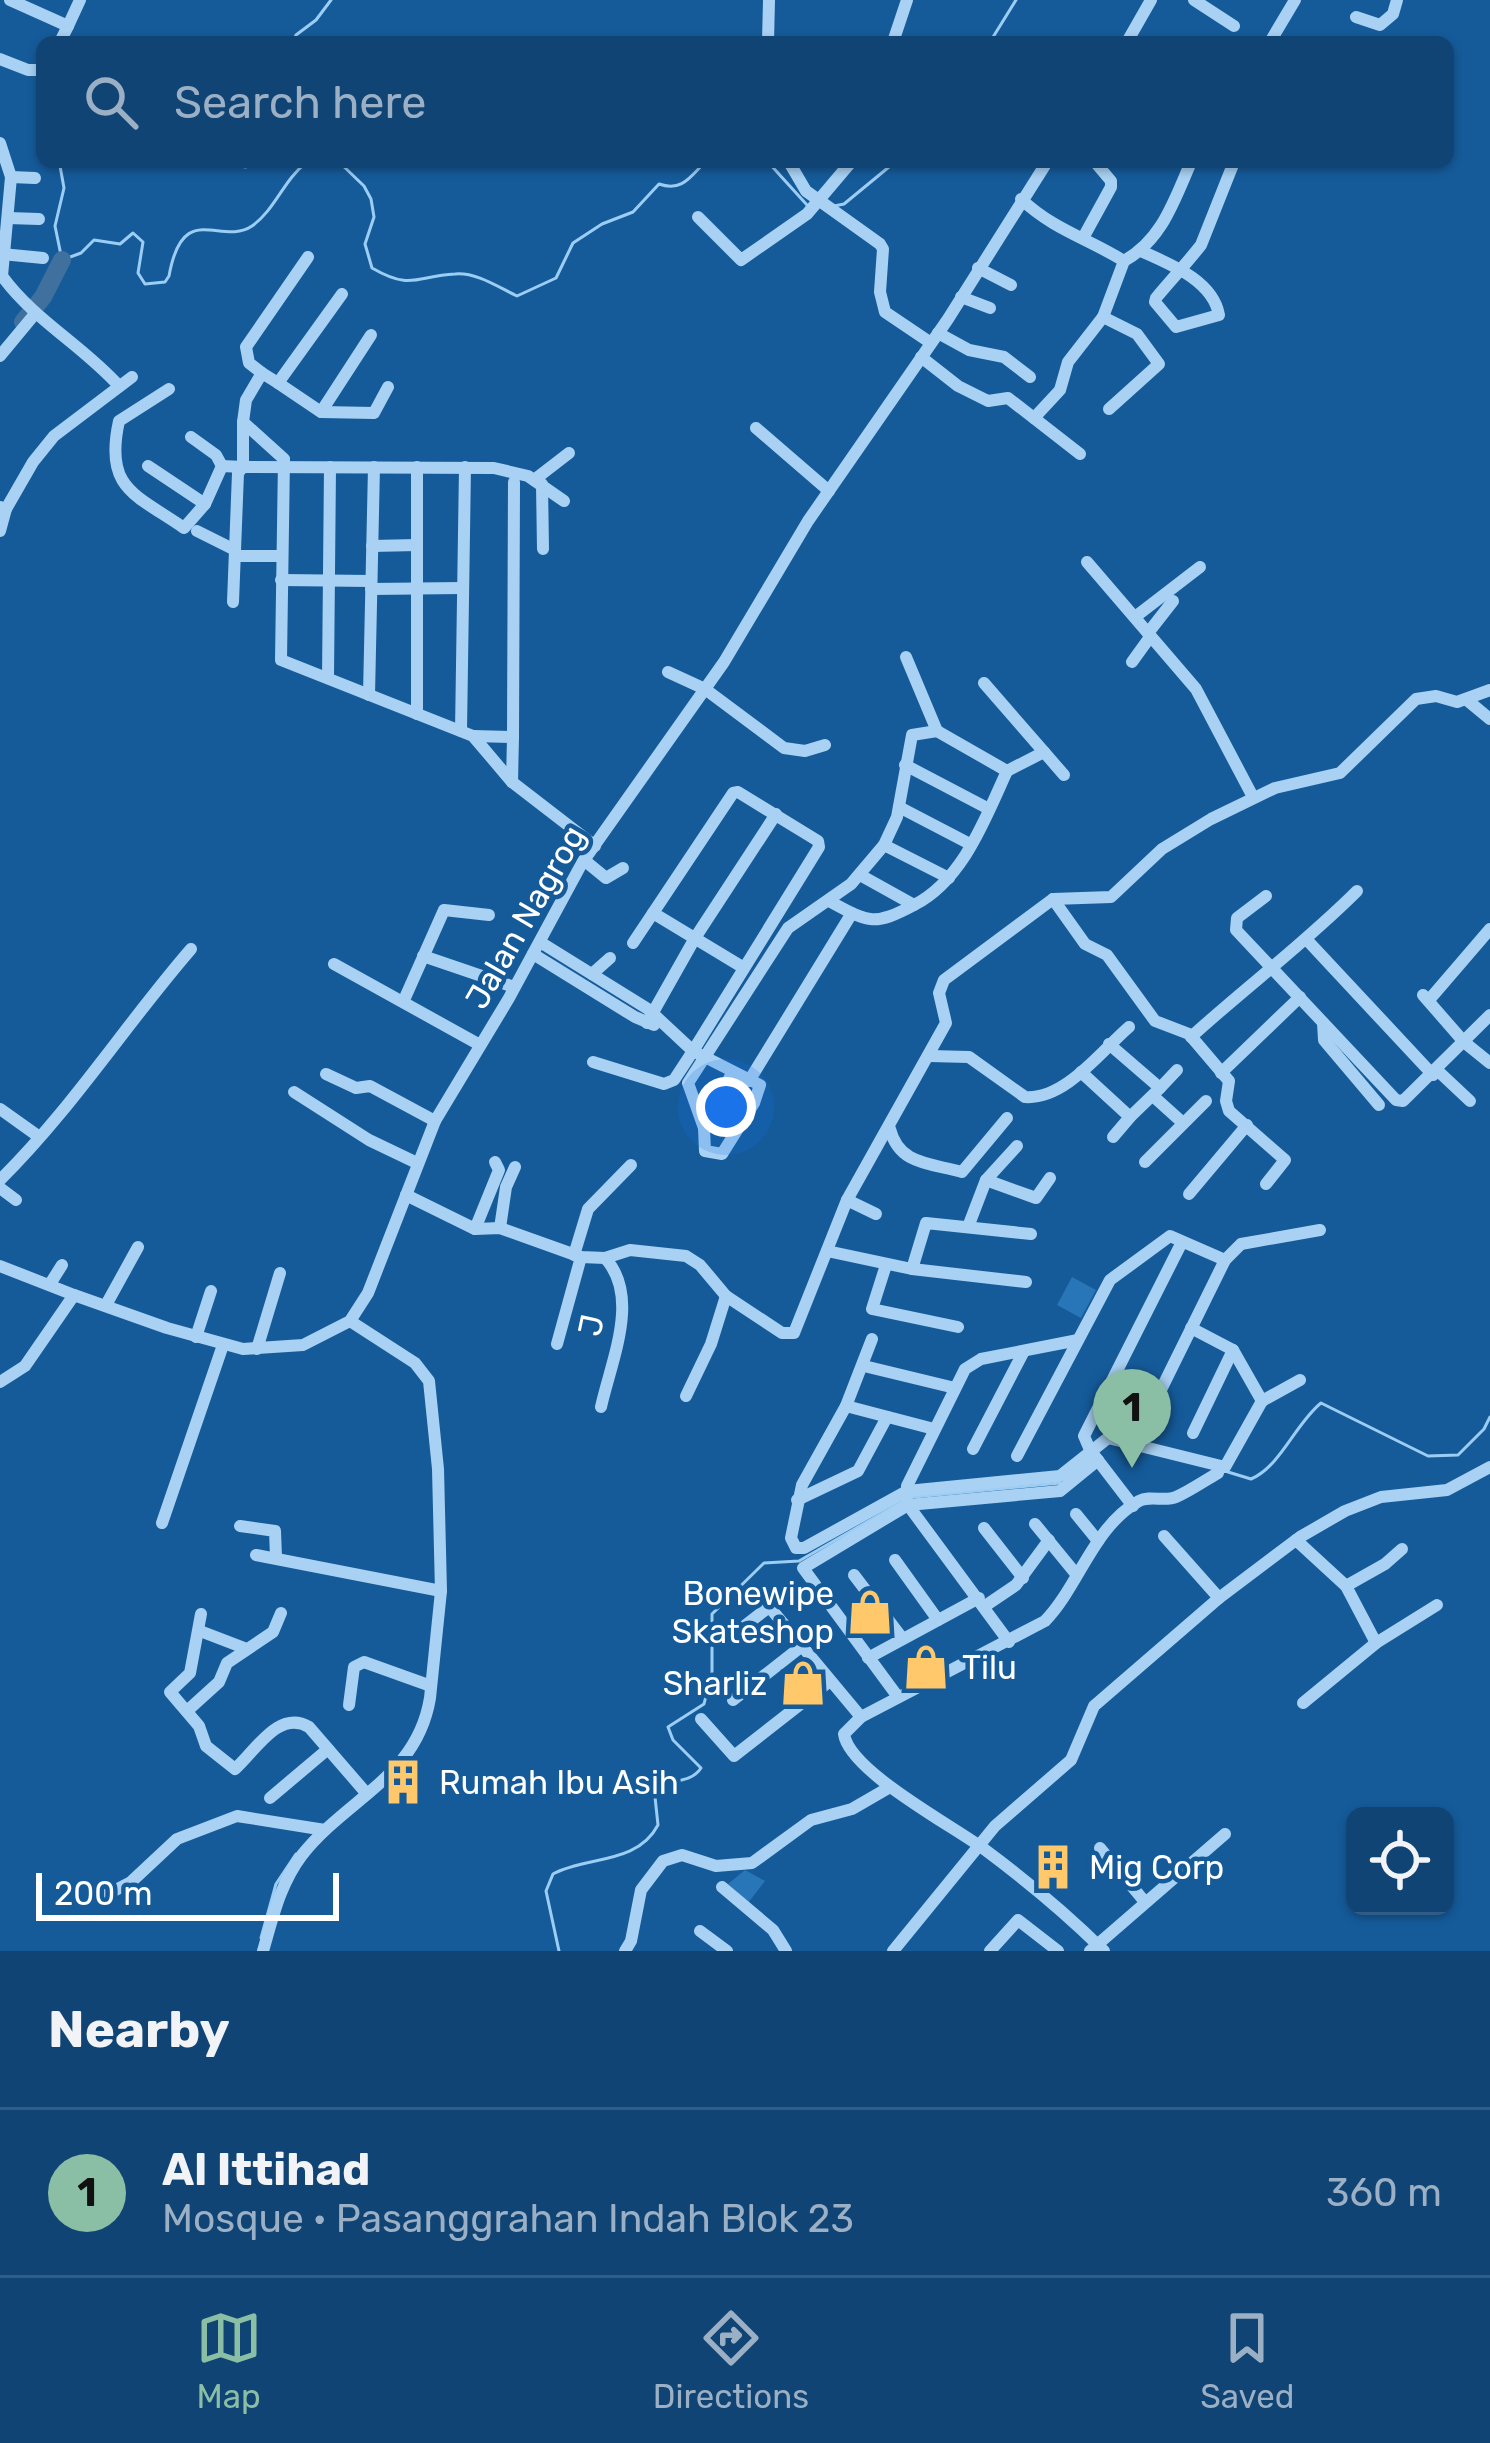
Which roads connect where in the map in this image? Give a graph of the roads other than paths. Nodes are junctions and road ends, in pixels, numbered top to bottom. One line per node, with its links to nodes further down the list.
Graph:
1 (10, 0): 10 (street)
2 (80, 0): 10 (street)
3 (769, 0): 13 (street)
4 (907, 0): 14 (street)
5 (1151, 0): 15 (street)
6 (1194, 0): 11 (street)
7 (1295, 0): 16 (street)
8 (1397, 0): 9 (street)
9 (1356, 17)
10 (68, 26): 12 (street)
11 (1234, 26)
12 (63, 36)
13 (768, 36)
14 (895, 36)
15 (1130, 36)
16 (1274, 36)
17 (0, 59): 18 (street)
18 (36, 70)
19 (0, 143): 26 (street)
20 (793, 168): 29 (street)
21 (846, 168): 29 (street)
22 (1043, 168): 28 (street, Jalan Nagrog)
23 (1100, 168): 33 (street)
24 (1188, 168): 34 (street)
25 (1232, 168): 40 (street)
26 (11, 177): 27 (street); 31 (street)
27 (35, 178)
28 (1021, 199): 33 (street); 39 (street, Jalan Nagrog)
29 (820, 206): 30 (street); 48 (street)
30 (698, 217)
31 (8, 218): 32 (street); 35 (street)
32 (39, 218)
33 (1083, 238): 38 (street)
34 (1143, 252): 38 (street); 40 (street)
35 (2, 254): 37 (street); 45 (street)
36 (308, 257): 51 (street)
37 (43, 258)
38 (1124, 261): 46 (street)
39 (978, 268): 41 (street); 43 (street, Jalan Nagrog)
40 (1180, 269): 40 (street)
41 (1011, 285)
42 (342, 294): 54 (street)
43 (961, 297): 44 (street); 48 (street, Jalan Nagrog)
44 (990, 308)
45 (29, 310): 49 (street); 55 (street)
46 (1103, 317): 58 (street); 60 (street)
47 (370, 335): 59 (street)
48 (934, 338): 50 (street, Jalan Nagrog); 53 (street)
49 (0, 356)
50 (921, 357): 60 (street); 76 (street, Jalan Nagrog)
51 (262, 373): 54 (street); 61 (street)
52 (132, 377): 55 (street)
53 (1030, 377)
54 (278, 383): 59 (street)
55 (119, 386): 79 (street)
56 (388, 387): 59 (street)
57 (169, 389): 78 (street)
58 (1109, 409)
59 (322, 412)
60 (1034, 418): 65 (street)
61 (243, 422): 68 (street); 69 (street)
62 (756, 428): 76 (street)
63 (191, 436): 67 (street)
64 (569, 453): 75 (street)
65 (1080, 454)
66 (148, 466): 78 (street)
67 (222, 466): 68 (street); 78 (street)
68 (243, 467): 69 (street); 85 (street)
69 (284, 467): 70 (street); 86 (street)
70 (330, 467): 71 (street); 90 (street)
71 (374, 467): 72 (street); 83 (street)
72 (417, 467): 73 (street); 82 (street)
73 (465, 467): 75 (street); 92 (street)
74 (514, 482): 111 (street)
75 (538, 482): 77 (street); 84 (street)
76 (829, 491): 103 (street, Jalan Nagrog)
77 (564, 501)
78 (205, 504)
79 (3, 508): 80 (street)
80 (0, 531)
81 (197, 531): 85 (street)
82 (417, 545): 83 (street); 93 (street)
83 (372, 546): 91 (street)
84 (543, 549)
85 (235, 553): 86 (street); 95 (street)
86 (281, 556): 89 (street)
87 (1087, 562): 96 (street)
88 (1200, 567): 96 (street)
89 (281, 580): 90 (street); 101 (street)
90 (329, 580): 91 (street); 101 (street)
91 (371, 585): 93 (street); 105 (street)
92 (462, 588): 93 (street); 110 (street)
93 (417, 589): 107 (street)
94 (1173, 601): 97 (street)
95 (232, 602)
96 (1135, 617): 97 (street)
97 (1149, 635): 99 (street); 118 (street)
98 (906, 657): 109 (street)
99 (1132, 662)
100 (668, 672): 103 (street)
101 (328, 678): 105 (street)
102 (984, 682): 113 (street)
103 (705, 688): 112 (street); 124 (street, Jalan Nagrog)
104 (1490, 689): 106 (street)
105 (369, 695): 107 (street)
106 (1467, 700): 108 (street); 118 (street)
107 (417, 714): 110 (street)
108 (1490, 719)
109 (937, 731): 114 (street); 115 (street)
110 (467, 734): 111 (street); 117 (street)
111 (513, 737): 117 (street)
112 (825, 745)
113 (1044, 752): 115 (street); 116 (street)
114 (905, 765): 119 (street); 120 (street)
115 (1007, 771): 120 (street)
116 (1064, 775)
117 (512, 782): 124 (street)
118 (1252, 797): 131 (street)
119 (899, 807): 122 (street); 123 (street)
120 (989, 808): 123 (street)
121 (776, 814): 134 (street); 138 (street); 146 (street)
122 (884, 844): 127 (street); 128 (street)
123 (970, 844): 128 (street)
124 (595, 846): 125 (street, Jalan Nagrog)
125 (584, 860): 126 (street); 141 (street, Jalan Nagrog)
126 (623, 868)
127 (860, 875): 132 (street); 133 (street)
128 (949, 878): 133 (street)
129 (1357, 891): 139 (street)
130 (1266, 896): 147 (street)
131 (1053, 899): 156 (street); 161 (street)
132 (829, 901): 135 (street); 160 (street)
133 (914, 905): 135 (street)
134 (653, 913): 138 (street); 140 (street)
135 (852, 913): 170 (street)
136 (489, 915): 143 (street)
137 (1490, 929): 157 (street)
138 (695, 938): 146 (street); 153 (street)
139 (1307, 940): 147 (street); 166 (street)
140 (633, 944)
141 (537, 948): 148 (street); 149 (street, Jalan Nagrog); 153 (street)
142 (191, 949): 184 (street)
143 (423, 956): 149 (street); 151 (street)
144 (610, 958): 148 (street)
145 (334, 964): 151 (street)
146 (744, 968): 160 (street)
147 (1272, 968): 150 (street); 156 (street)
148 (592, 974): 153 (street)
149 (514, 987): 159 (street, Jalan Nagrog)
150 (1300, 997): 154 (street); 168 (street)
151 (404, 1000): 159 (street)
152 (1490, 1015): 157 (street)
153 (650, 1018): 160 (street)
154 (1323, 1023): 166 (street); 175 (street)
155 (1129, 1027): 158 (street)
156 (1191, 1037): 168 (street)
157 (1464, 1042): 163 (street); 166 (street)
158 (1109, 1044): 165 (street); 172 (street)
159 (480, 1045): 179 (street, Jalan Nagrog)
160 (699, 1054): 162 (street); 167 (street); 183 (street)
161 (930, 1056): 165 (street); 182 (street)
162 (593, 1062)
163 (1490, 1063)
164 (1177, 1070): 172 (street)
165 (1081, 1072): 177 (street)
166 (1435, 1072): 174 (street)
167 (732, 1073): 170 (street); 183 (street)
168 (1221, 1073): 181 (street)
169 (326, 1074): 179 (street)
170 (748, 1081): 183 (street)
171 (293, 1092): 189 (street)
172 (1156, 1092): 177 (street); 180 (street)
173 (1206, 1101): 180 (street)
174 (1470, 1101)
175 (1379, 1105)
176 (0, 1108): 184 (street)
177 (1130, 1117): 185 (street)
178 (1007, 1118): 182 (street)
179 (435, 1120): 189 (street, Jalan Nagrog)
180 (1184, 1123): 188 (street)
181 (1247, 1125): 195 (street); 196 (street)
182 (890, 1127): 199 (street)
183 (704, 1128)
184 (38, 1136): 192 (street)
185 (1113, 1137)
186 (1017, 1146): 194 (street)
187 (495, 1162): 203 (street)
188 (1145, 1162)
189 (417, 1163): 197 (street, Jalan Nagrog)
190 (631, 1165): 209 (street)
191 (515, 1167): 202 (street)
192 (2, 1178): 198 (street)
193 (1050, 1178): 194 (street)
194 (986, 1180): 201 (street)
195 (1266, 1184)
196 (1189, 1194)
197 (406, 1195): 203 (street); 223 (street, Jalan Nagrog)
198 (16, 1199)
199 (847, 1200): 200 (street); 208 (street)
200 (876, 1214)
201 (968, 1227): 205 (street); 215 (street)
202 (500, 1228): 203 (street); 209 (street)
203 (475, 1229)
204 (1320, 1230): 211 (street)
205 (1031, 1234)
206 (1176, 1239): 211 (street); 228 (street); 247 (street)
207 (138, 1247): 222 (street)
208 (827, 1251): 213 (street); 221 (street)
209 (578, 1256): 210 (street); 229 (street)
210 (605, 1258): 221 (street); 241 (street, J)
211 (1225, 1260): 225 (street)
212 (62, 1264): 218 (street)
213 (886, 1265): 215 (street); 224 (street)
214 (0, 1266): 218 (street)
215 (912, 1270): 217 (street)
216 (280, 1273): 231 (street)
217 (1025, 1282)
218 (50, 1284): 220 (street)
219 (211, 1291): 226 (street)
220 (74, 1295): 222 (street); 236 (street)
221 (726, 1296): 238 (street)
222 (106, 1305): 226 (street)
223 (350, 1321): 231 (street); 271 (street)
224 (958, 1327)
225 (1191, 1328): 232 (street); 242 (street)
226 (196, 1336): 230 (street)
227 (872, 1339): 234 (street)
228 (1078, 1340): 233 (street); 248 (street)
229 (557, 1344)
230 (223, 1345): 231 (street); 255 (street)
231 (257, 1349)
232 (1233, 1350): 239 (street); 245 (street)
233 (1024, 1351): 237 (street); 246 (street)
234 (864, 1366): 237 (street); 240 (street)
235 (1300, 1380): 239 (street)
236 (0, 1382)
237 (955, 1388): 244 (street)
238 (686, 1396)
239 (1262, 1401): 250 (street)
240 (846, 1406): 243 (street); 252 (street)
241 (601, 1407)
242 (1150, 1412)
243 (887, 1417): 244 (street); 252 (street)
244 (934, 1430): 251 (street)
245 (1192, 1433)
246 (974, 1449)
247 (1094, 1455): 250 (street); 251 (street); 253 (street)
248 (1017, 1456)
249 (1490, 1467): 261 (street)
250 (1221, 1470): 253 (street)
251 (907, 1498): 252 (street); 274 (street); 287 (street)
252 (797, 1500)
253 (1133, 1506): 262 (street)
254 (1076, 1514): 262 (street)
255 (162, 1523)
256 (1035, 1524): 260 (street)
257 (240, 1526): 265 (street)
258 (984, 1528): 269 (street)
259 (1164, 1536): 273 (street)
260 (1049, 1540): 267 (street); 269 (street)
261 (1296, 1540): 270 (street); 273 (street)
262 (1098, 1541): 267 (street)
263 (1402, 1549): 270 (street)
264 (256, 1556): 265 (street)
265 (276, 1557): 271 (street)
266 (895, 1560): 279 (street)
267 (1076, 1574): 283 (street)
268 (854, 1575): 282 (street)
269 (1022, 1578): 274 (street)
270 (1346, 1586): 284 (street)
271 (441, 1591): 291 (street)
272 (756, 1592): 276 (street)
273 (1220, 1598): 305 (street)
274 (982, 1602): 279 (street); 283 (street)
275 (1437, 1605): 284 (street)
276 (769, 1607): 281 (street); 285 (street)
277 (281, 1613): 286 (street)
278 (201, 1614): 280 (street)
279 (938, 1620): 282 (street)
280 (200, 1631): 286 (street); 288 (street)
281 (733, 1635)
282 (902, 1638): 287 (street)
283 (1009, 1642): 292 (street)
284 (1376, 1642): 294 (street)
285 (802, 1646): 290 (street); 293 (street)
286 (247, 1649): 289 (street)
287 (868, 1658): 292 (street)
288 (193, 1665): 289 (street); 296 (street)
289 (221, 1678): 296 (street)
290 (830, 1682): 297 (street); 298 (street)
291 (431, 1686): 295 (street); 301 (street)
292 (898, 1697): 297 (street)
293 (734, 1700)
294 (1303, 1703)
295 (349, 1705)
296 (187, 1711): 299 (street)
297 (861, 1717): 300 (street)
298 (701, 1719)
299 (328, 1749): 301 (street); 302 (street)
300 (890, 1787): 305 (street); 307 (street)
301 (367, 1794): 303 (street)
302 (270, 1798)
303 (325, 1830): 308 (street); 314 (street)
304 (1226, 1834): 309 (street)
305 (981, 1846): 313 (street); 317 (street)
306 (1100, 1848): 309 (street)
307 (723, 1865): 311 (street); 315 (street)
308 (104, 1896)
309 (1145, 1902): 313 (street)
310 (700, 1931): 316 (street)
311 (786, 1948)
312 (1048, 1948): 318 (street)
313 (1097, 1948)
314 (263, 1951)
315 (625, 1951)
316 (727, 1951)
317 (893, 1951)
318 (990, 1951)

